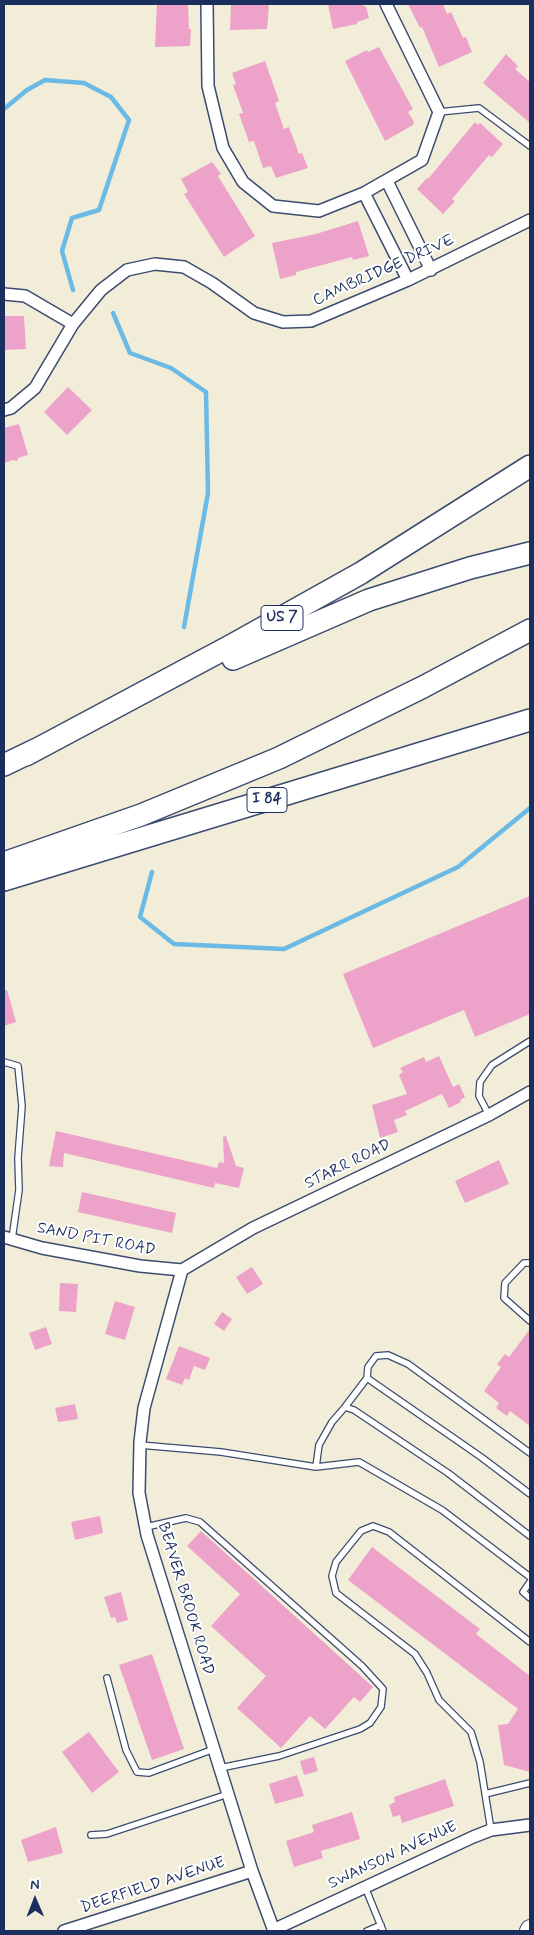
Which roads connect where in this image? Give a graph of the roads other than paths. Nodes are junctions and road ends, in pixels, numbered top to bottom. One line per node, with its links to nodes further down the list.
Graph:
1 (207, 4): 6 (street)
2 (386, 4): 3 (street)
3 (440, 112): 4 (lane); 5 (street)
4 (530, 146)
5 (387, 181): 6 (street); 8 (street)
6 (364, 192): 9 (street)
7 (530, 220): 8 (street, CAMBRIDGE DRIVE)
8 (431, 270): 9 (street, CAMBRIDGE DRIVE)
9 (408, 280): 11 (street, CAMBRIDGE DRIVE)
10 (4, 294): 11 (street)
11 (73, 324): 12 (street, CAMBRIDGE DRIVE)
12 (4, 410)
13 (530, 466): 17 (highway, US 7)
14 (530, 553): 17 (highway)
15 (530, 630): 19 (highway)
16 (530, 720): 20 (highway, I 84)
17 (26, 755): 18 (highway)
18 (4, 765)
19 (4, 863)
20 (4, 880)
21 (530, 1041): 24 (lane)
22 (4, 1062): 25 (lane)
23 (530, 1092): 24 (street, STARR ROAD)
24 (489, 1115): 27 (street, STARR ROAD)
25 (8, 1238): 27 (street, SAND PIT ROAD)
26 (530, 1263): 28 (lane)
27 (182, 1270): 31 (street, BEAVER BROOK ROAD)
28 (530, 1321)
29 (367, 1378): 30 (lane); 32 (lane); 34 (lane)
30 (345, 1407): 33 (lane); 36 (lane)
31 (140, 1445): 33 (lane); 35 (street, BEAVER BROOK ROAD)
32 (530, 1453)
33 (316, 1467): 37 (lane)
34 (530, 1494)
35 (146, 1527): 42 (street, BEAVER BROOK ROAD); 43 (lane)
36 (530, 1536)
37 (530, 1577)
38 (530, 1582): 39 (lane)
39 (530, 1598)
40 (530, 1642): 46 (lane)
41 (107, 1678): 42 (lane)
42 (214, 1749): 43 (street, BEAVER BROOK ROAD)
43 (220, 1768): 45 (street, BEAVER BROOK ROAD)
44 (530, 1783): 46 (lane)
45 (228, 1794): 49 (lane); 50 (street, BEAVER BROOK ROAD)
46 (485, 1794): 48 (lane)
47 (530, 1825): 48 (street, SWANSON AVENUE)
48 (491, 1830): 51 (street, SWANSON AVENUE)
49 (91, 1835)
50 (252, 1871): 53 (street, BEAVER BROOK ROAD); 54 (street, DEERFIELD AVENUE)
51 (365, 1887): 52 (lane); 53 (street, SWANSON AVENUE)
52 (382, 1928): 55 (lane)
53 (274, 1930)
54 (64, 1931)
55 (367, 1931)

